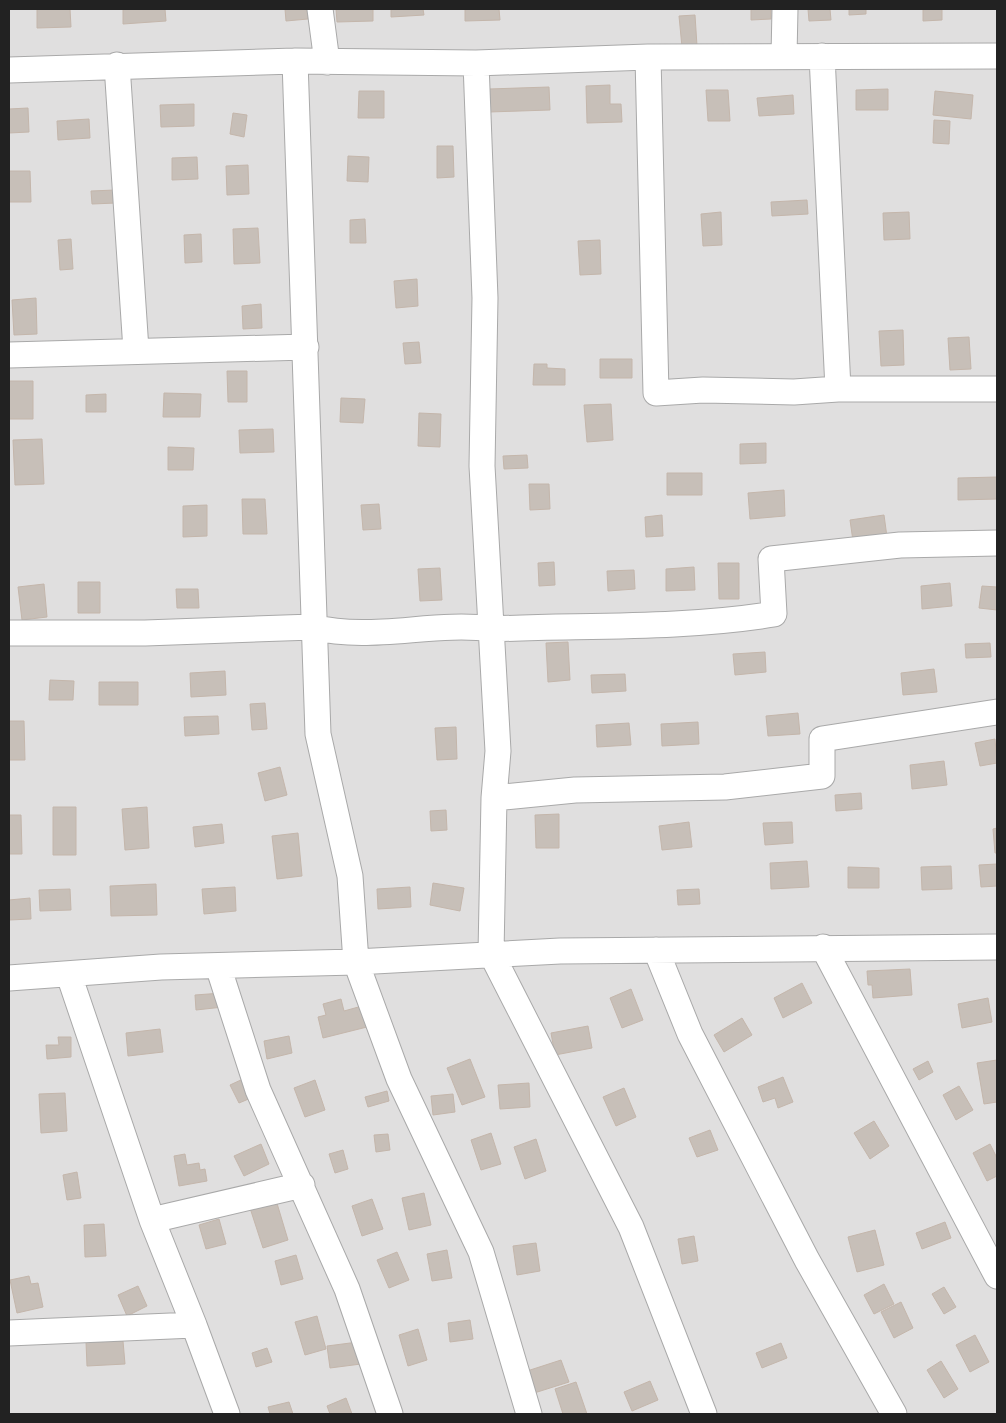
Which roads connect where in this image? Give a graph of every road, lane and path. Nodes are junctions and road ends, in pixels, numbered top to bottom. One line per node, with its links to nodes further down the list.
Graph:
1 (320, 9): 8 (street)
2 (785, 9): 3 (street)
3 (784, 56): 4 (street); 6 (street)
4 (822, 56): 5 (street); 15 (street)
5 (997, 56)
6 (648, 57): 9 (street); 15 (street)
7 (295, 62): 8 (street); 10 (street); 12 (street)
8 (327, 62): 9 (street)
9 (476, 63): 19 (street)
10 (117, 65): 11 (street); 13 (street)
11 (9, 70)
12 (306, 347): 13 (street); 18 (street)
13 (136, 350): 14 (street)
14 (9, 355)
15 (838, 389): 16 (street)
16 (997, 389)
17 (997, 543): 19 (street)
18 (313, 627): 19 (street); 20 (street); 27 (street)
19 (492, 629): 22 (street)
20 (9, 633)
21 (997, 712): 22 (street)
22 (494, 798): 26 (street)
23 (823, 947): 24 (street); 25 (street); 33 (street)
24 (997, 947)
25 (656, 950): 26 (street); 40 (street)
26 (492, 953): 27 (street); 39 (street)
27 (356, 962): 28 (street); 38 (street)
28 (218, 966): 29 (street); 31 (street)
29 (69, 975): 30 (street); 32 (street)
30 (9, 978)
31 (302, 1185): 32 (street); 37 (street)
32 (152, 1220): 34 (street)
33 (997, 1276)
34 (194, 1325): 35 (street); 36 (street)
35 (9, 1333)
36 (227, 1414)
37 (390, 1414)
38 (529, 1414)
39 (704, 1414)
40 (894, 1414)

